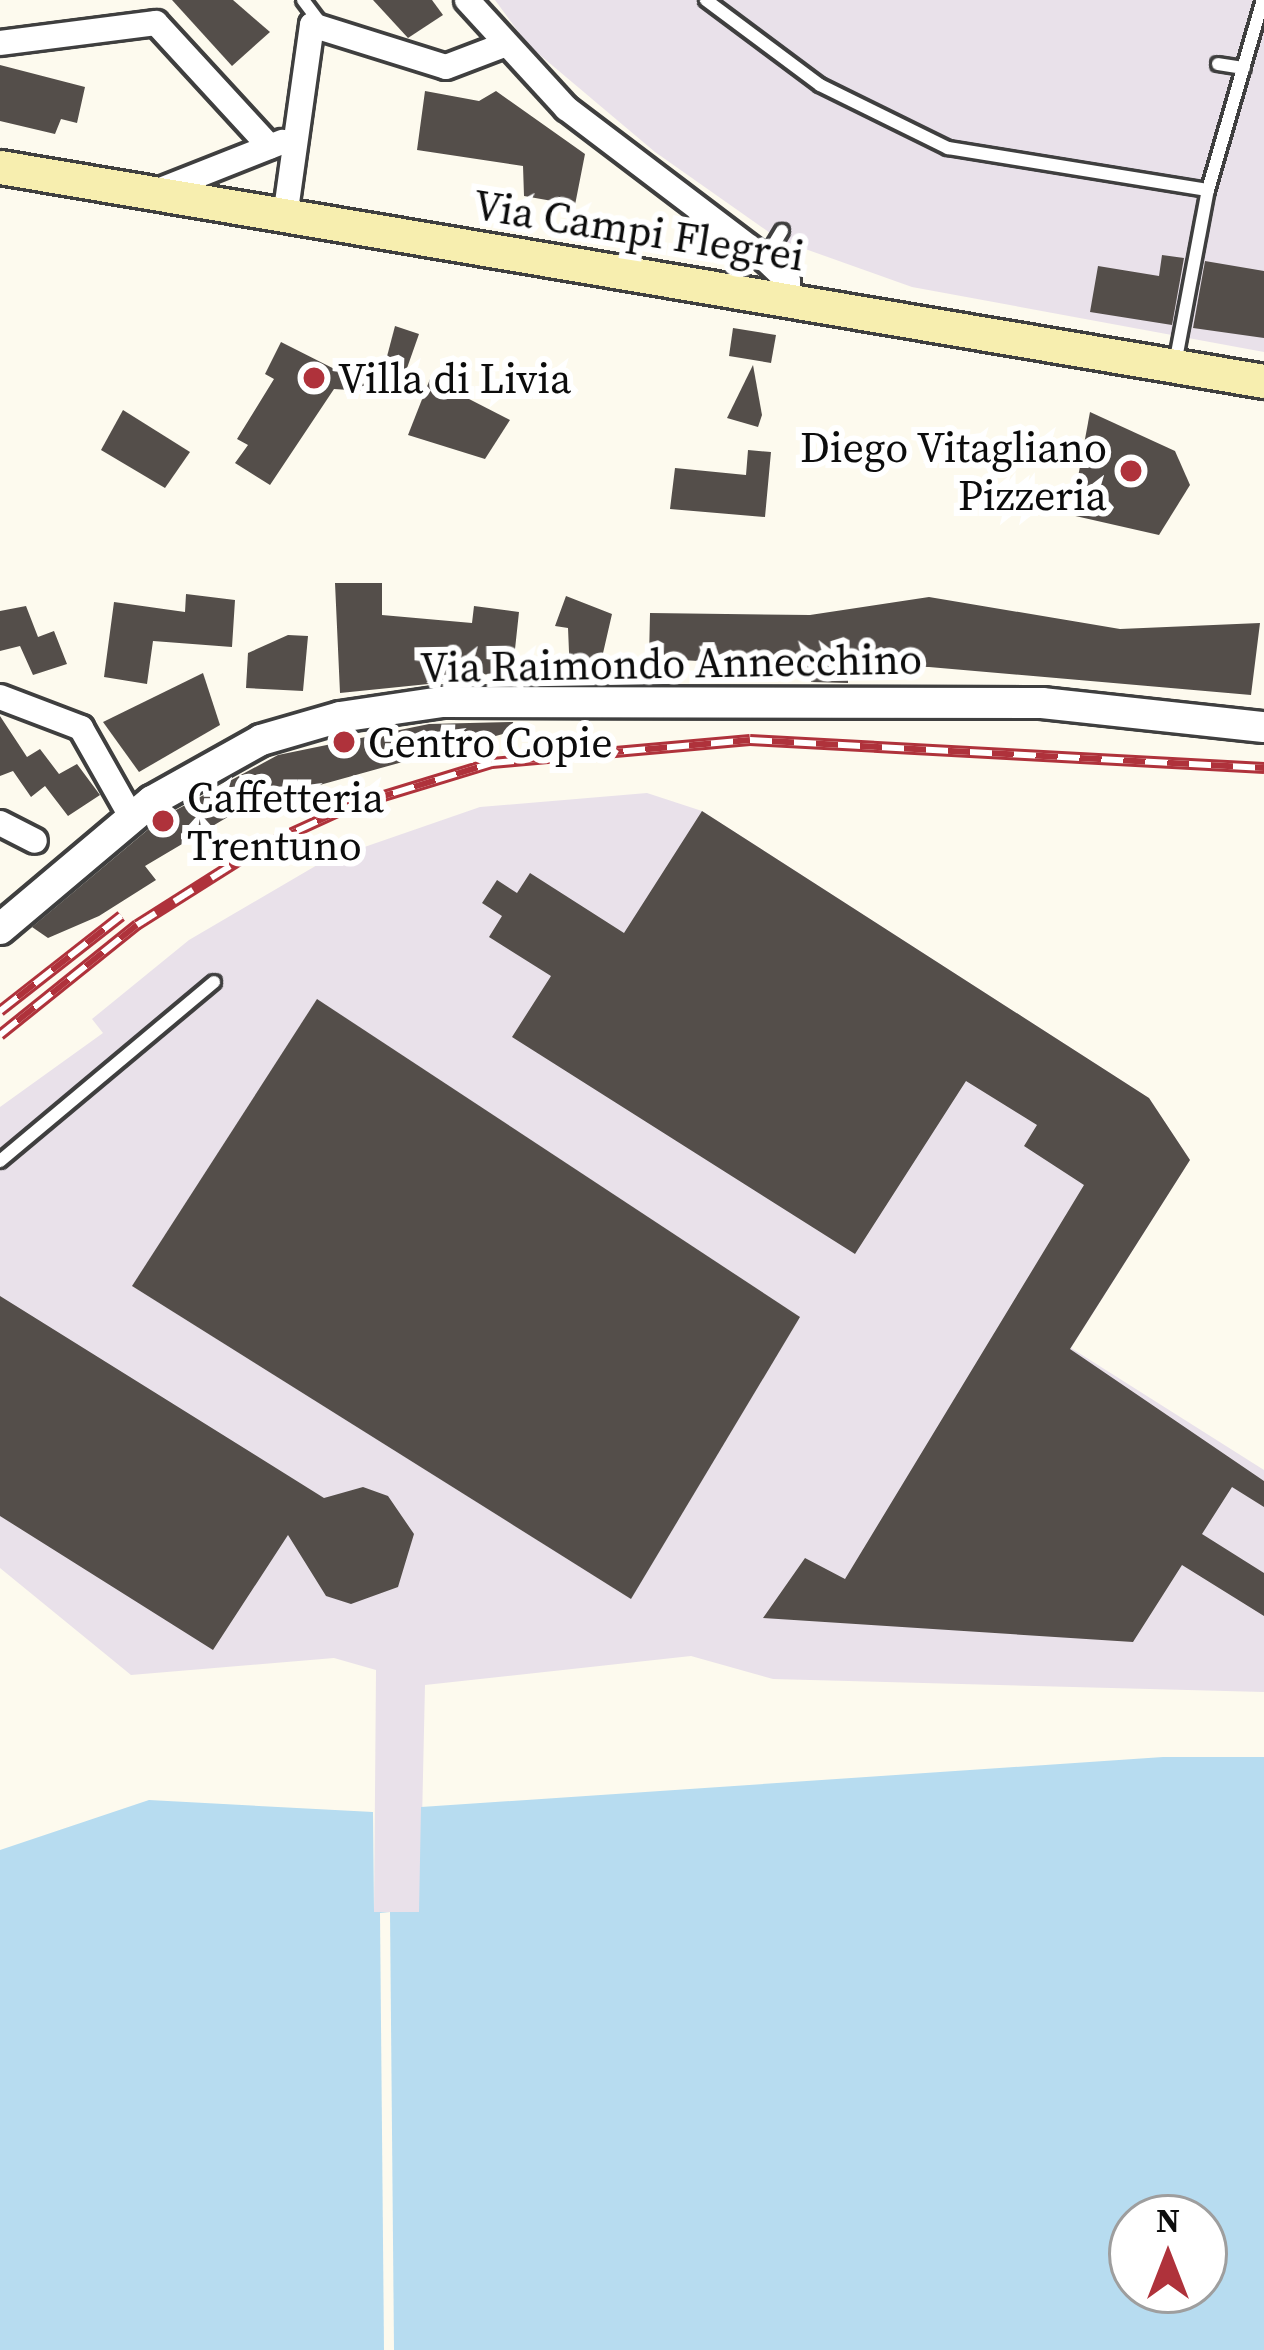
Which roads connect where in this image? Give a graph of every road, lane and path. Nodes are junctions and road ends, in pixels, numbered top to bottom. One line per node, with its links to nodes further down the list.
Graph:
1 (303, 0): 5 (lane)
2 (467, 0): 7 (street)
3 (706, 0): 12 (lane)
4 (1263, 0): 9 (lane)
5 (319, 21): 7 (street); 10 (street)
6 (0, 43): 10 (street)
7 (501, 46): 16 (street)
8 (1218, 64): 9 (lane)
9 (1244, 68): 12 (lane)
10 (280, 143): 13 (street); 14 (street)
11 (0, 167): 13 (main road, Via Campi Flegrei)
12 (1208, 190): 18 (lane)
13 (152, 193): 14 (main road, Via Campi Flegrei)
14 (285, 217): 17 (main road, Via Campi Flegrei)
15 (782, 231): 16 (lane)
16 (765, 259): 17 (street)
17 (788, 301): 18 (main road, Via Campi Flegrei)
18 (1175, 365): 19 (main road, Via Campi Flegrei)
19 (1264, 381)
20 (0, 697): 22 (street)
21 (1264, 727): 22 (street, Via Raimondo Annecchino)
22 (132, 818): 25 (street, Via Raimondo Annecchino)
23 (0, 824): 24 (street)
24 (35, 841)
25 (0, 929)
26 (214, 982): 27 (lane)
27 (0, 1161)

